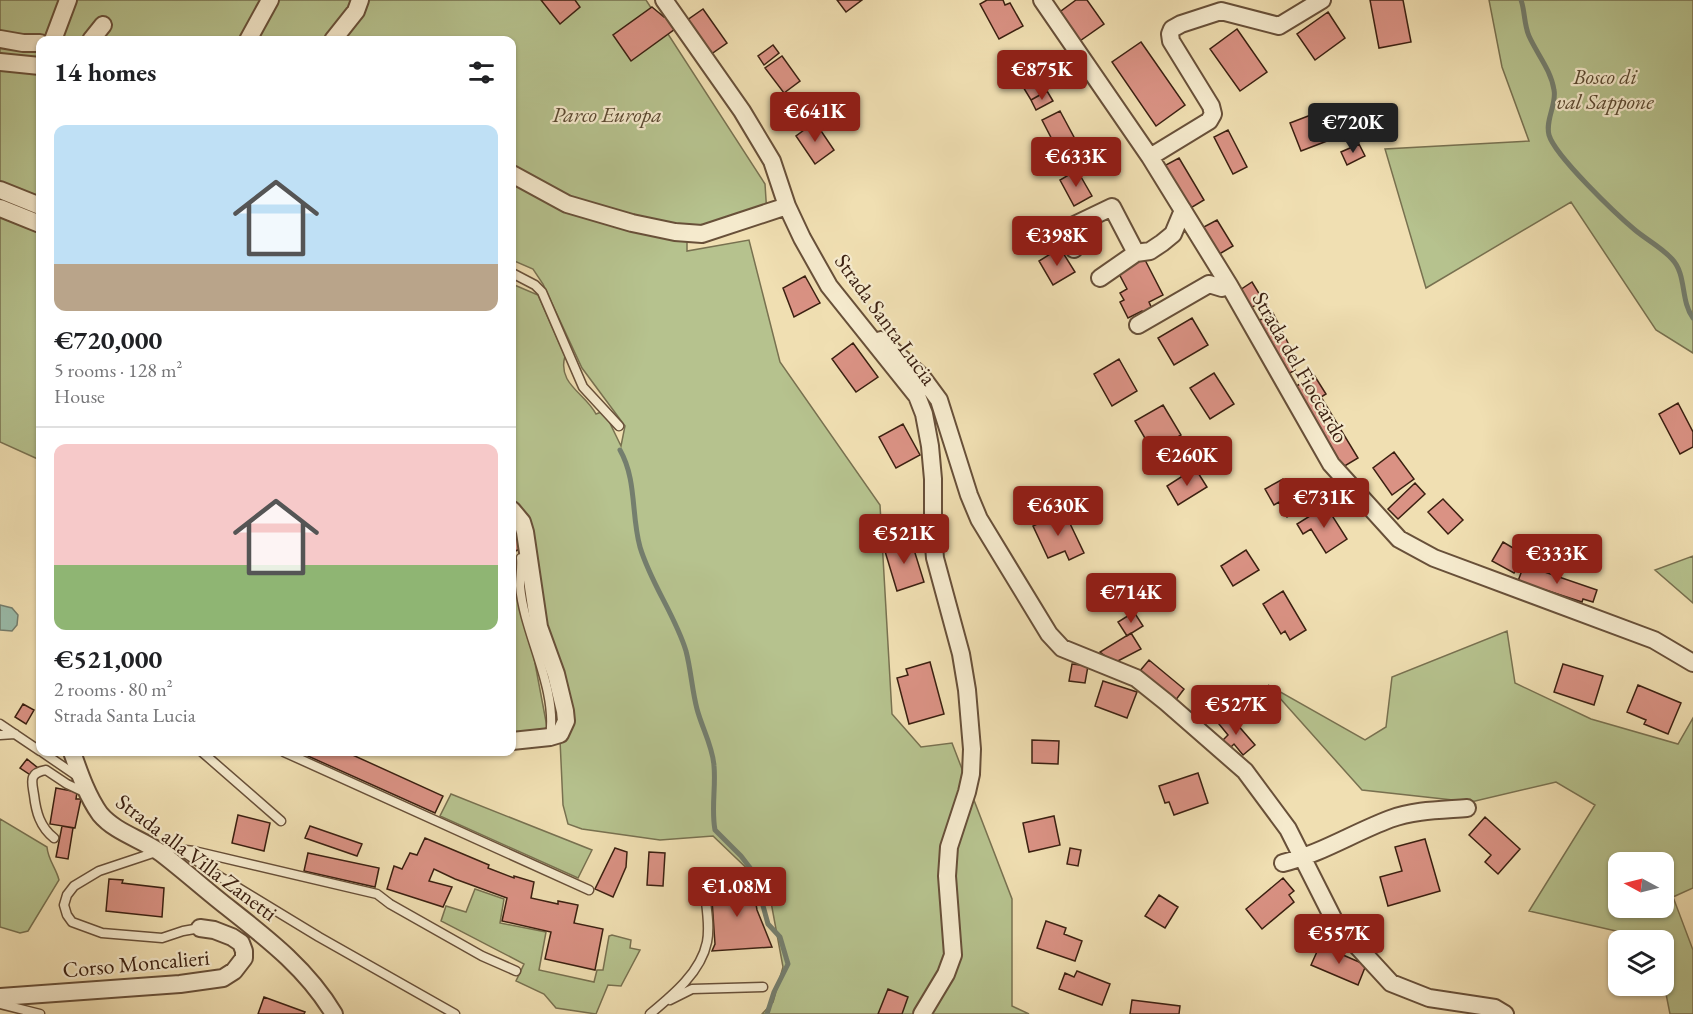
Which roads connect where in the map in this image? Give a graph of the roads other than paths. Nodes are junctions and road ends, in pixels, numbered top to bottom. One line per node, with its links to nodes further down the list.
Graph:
1 (69, 0): 8 (street)
2 (270, 0): 10 (street)
3 (360, 0): 11 (street)
4 (664, 0): 20 (street, Strada Santa Lucia)
5 (1042, 0): 16 (street, Strada del Fioccardo)
6 (1322, 0): 16 (street)
7 (103, 25): 9 (street)
8 (52, 36)
9 (94, 36)
10 (250, 36)
11 (336, 36)
12 (0, 39): 13 (street)
13 (36, 43)
14 (0, 62): 15 (street)
15 (36, 66)
16 (1150, 157): 22 (street, Strada del Fioccardo)
17 (516, 176): 20 (street)
18 (0, 189): 19 (street)
19 (36, 204)
20 (788, 206): 29 (street, Strada Santa Lucia)
21 (0, 208): 23 (street)
22 (1183, 210): 25 (street); 28 (street, Strada del Fioccardo)
23 (36, 222)
24 (1074, 249): 25 (street)
25 (1136, 253): 27 (street)
26 (516, 275): 31 (lane)
27 (1100, 278)
28 (1229, 285): 30 (street); 36 (street, Strada del Fioccardo)
29 (851, 314): 54 (street); 68 (street, Strada Santa Lucia)
30 (1138, 325)
31 (619, 426)
32 (516, 515): 38 (street)
33 (516, 528): 34 (lane)
34 (518, 535)
35 (521, 548): 38 (lane)
36 (1693, 663)
37 (0, 724): 39 (lane)
38 (556, 733): 41 (street)
39 (15, 734): 40 (lane); 42 (lane)
40 (0, 735)
41 (516, 740)
42 (36, 748)
43 (48, 756): 47 (lane)
44 (73, 756): 47 (street, Strada alla Villa Zanetti)
45 (207, 756): 50 (lane)
46 (293, 756): 56 (lane)
47 (82, 780): 48 (street, Strada alla Villa Zanetti)
48 (90, 795): 51 (lane); 53 (street, Strada alla Villa Zanetti)
49 (1467, 808): 54 (street)
50 (281, 821)
51 (54, 838)
52 (179, 849): 53 (lane); 59 (lane); 66 (lane)
53 (159, 852): 58 (lane); 65 (street, Strada alla Villa Zanetti)
54 (1304, 858): 55 (street); 69 (street)
55 (1283, 863)
56 (589, 890)
57 (705, 895): 62 (lane)
58 (200, 928): 61 (street, Corso Moncalieri)
59 (516, 971)
60 (763, 987): 62 (lane)
61 (0, 997)
62 (664, 1002): 67 (lane)
63 (0, 1004): 64 (lane)
64 (40, 1014)
65 (334, 1014)
66 (455, 1014)
67 (650, 1014)
68 (922, 1014)
69 (1505, 1014)

